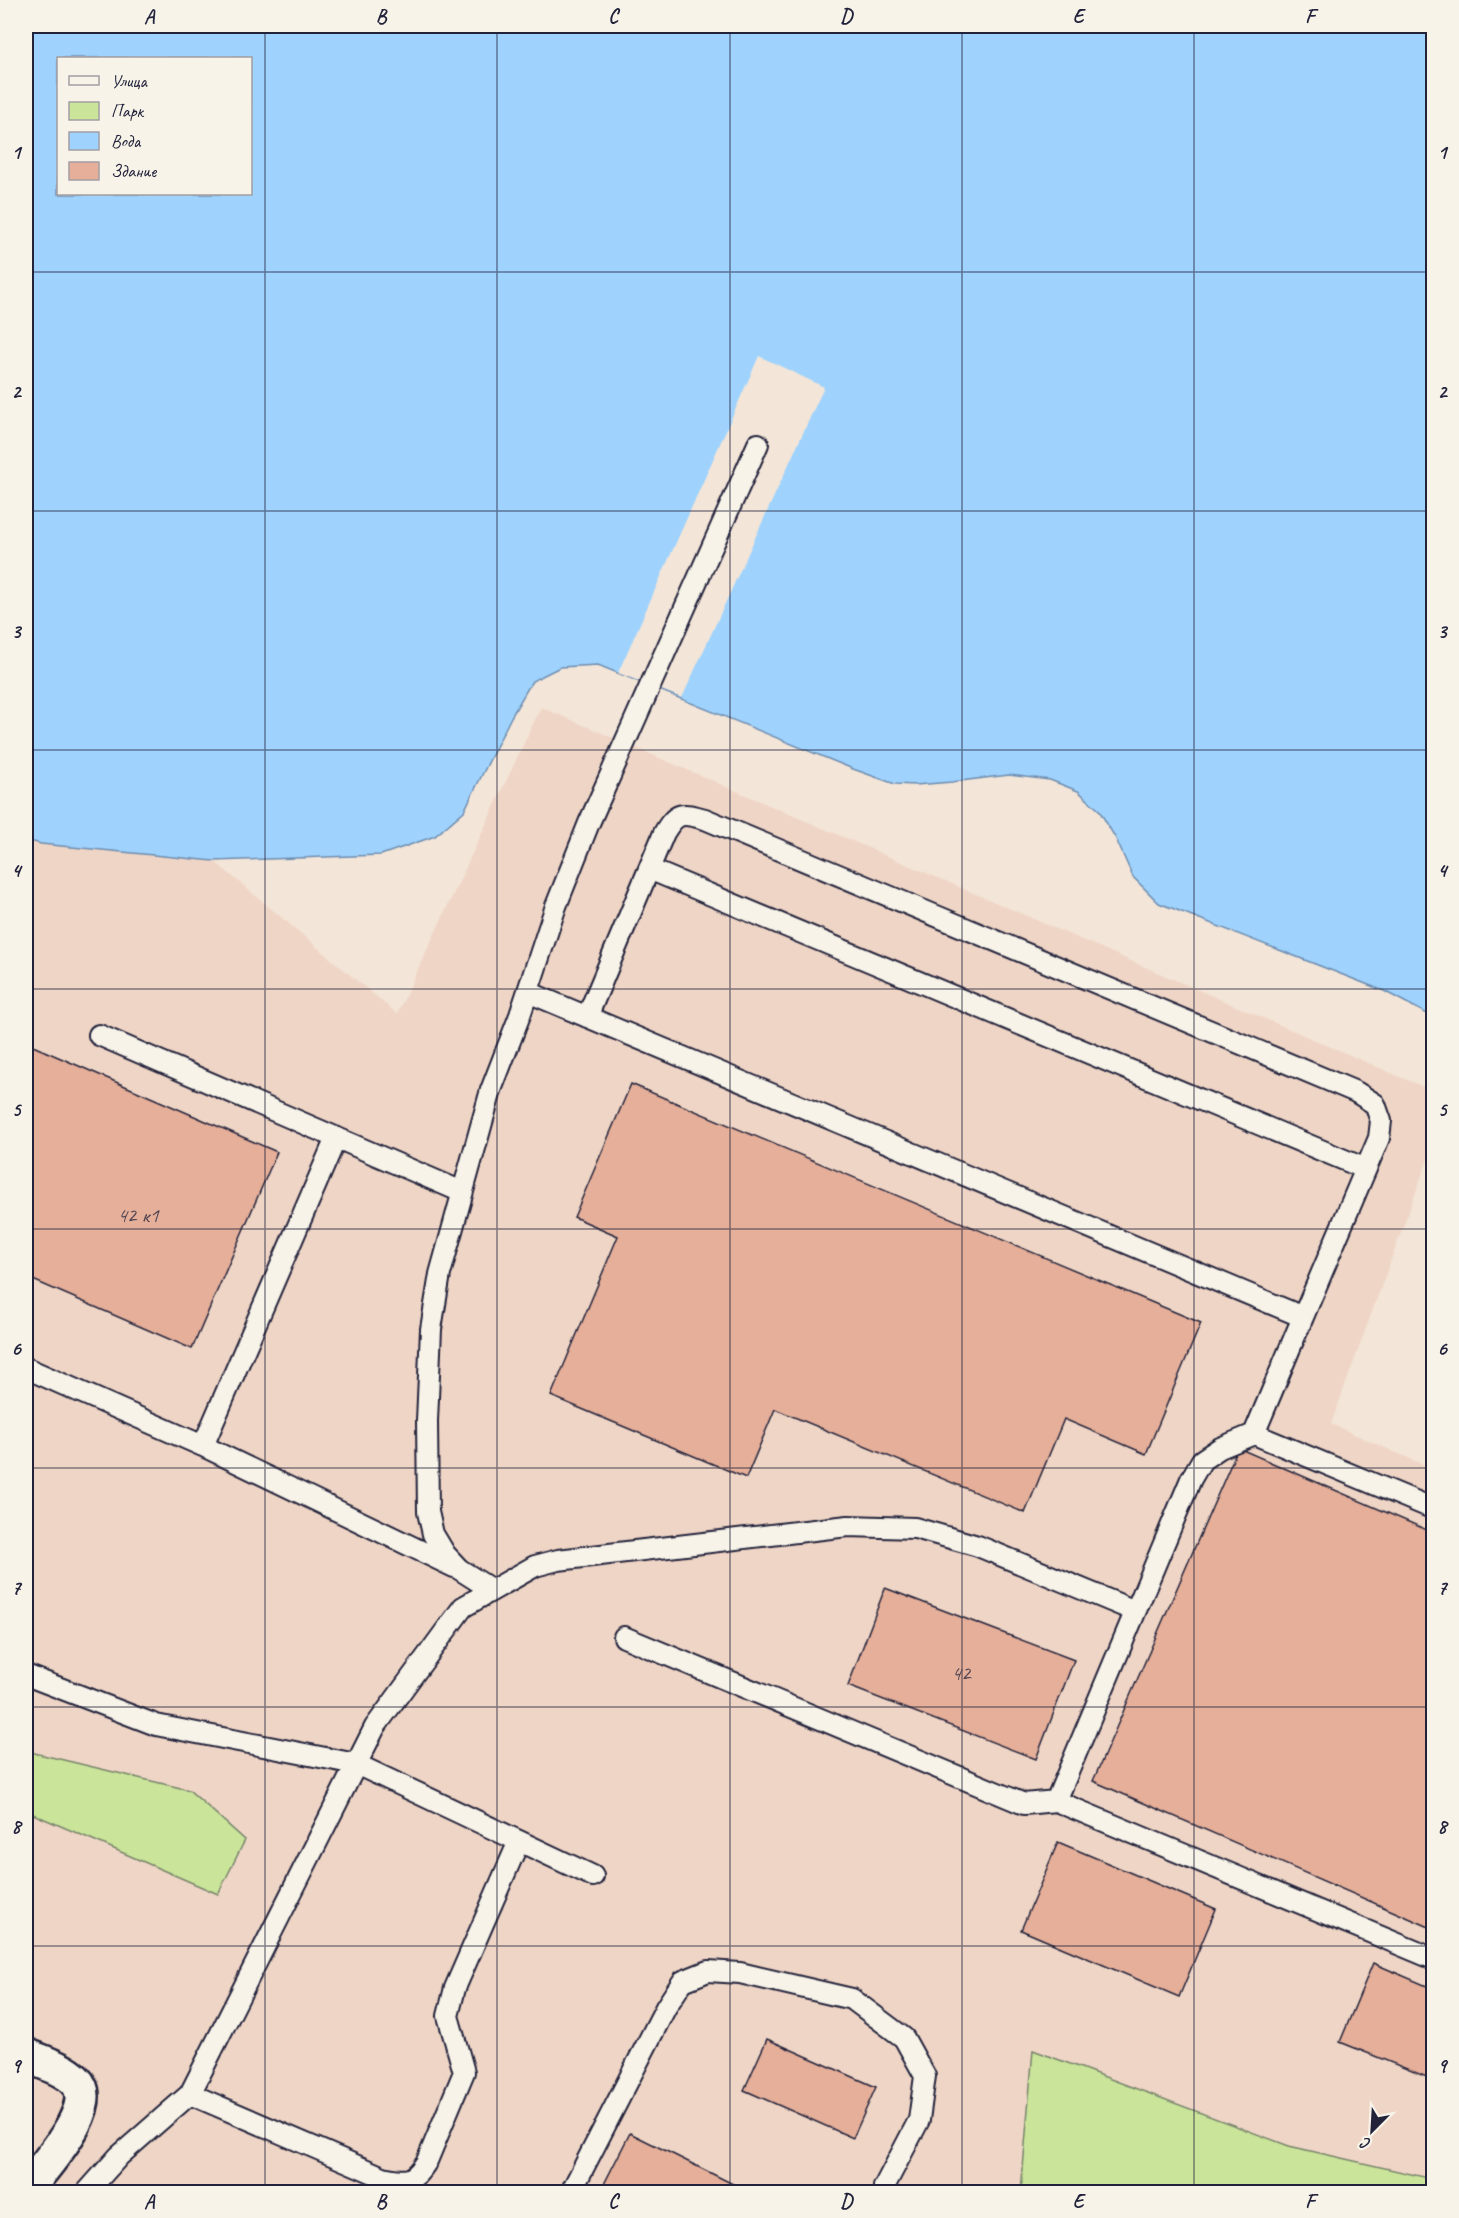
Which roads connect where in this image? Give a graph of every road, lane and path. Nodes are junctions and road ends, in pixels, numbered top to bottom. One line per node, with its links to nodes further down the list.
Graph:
1 (758, 444): 3 (lane)
2 (649, 869): 4 (lane); 7 (lane); 7 (lane)
3 (528, 992): 4 (lane); 8 (lane)
4 (587, 1017): 9 (lane)
5 (99, 1035): 6 (lane)
6 (336, 1138): 8 (lane); 12 (lane)
7 (1366, 1169): 9 (lane)
8 (462, 1192): 14 (lane)
9 (1303, 1317): 11 (lane)
10 (26, 1368): 12 (lane)
11 (1254, 1434): 13 (lane); 16 (lane)
12 (203, 1446): 14 (lane)
13 (1434, 1509)
14 (459, 1569): 15 (lane)
15 (492, 1590): 16 (lane); 19 (lane)
16 (1135, 1611): 20 (lane)
17 (624, 1636): 20 (lane)
18 (26, 1675): 19 (lane)
19 (356, 1764): 21 (lane); 25 (lane)
20 (1056, 1801): 23 (lane)
21 (519, 1841): 22 (lane); 25 (lane)
22 (593, 1876)
23 (1434, 1959)
24 (26, 2055): 27 (street)
25 (190, 2094): 28 (lane)
26 (884, 2187): 29 (lane)
27 (26, 2190)
28 (87, 2193)
29 (571, 2193)

